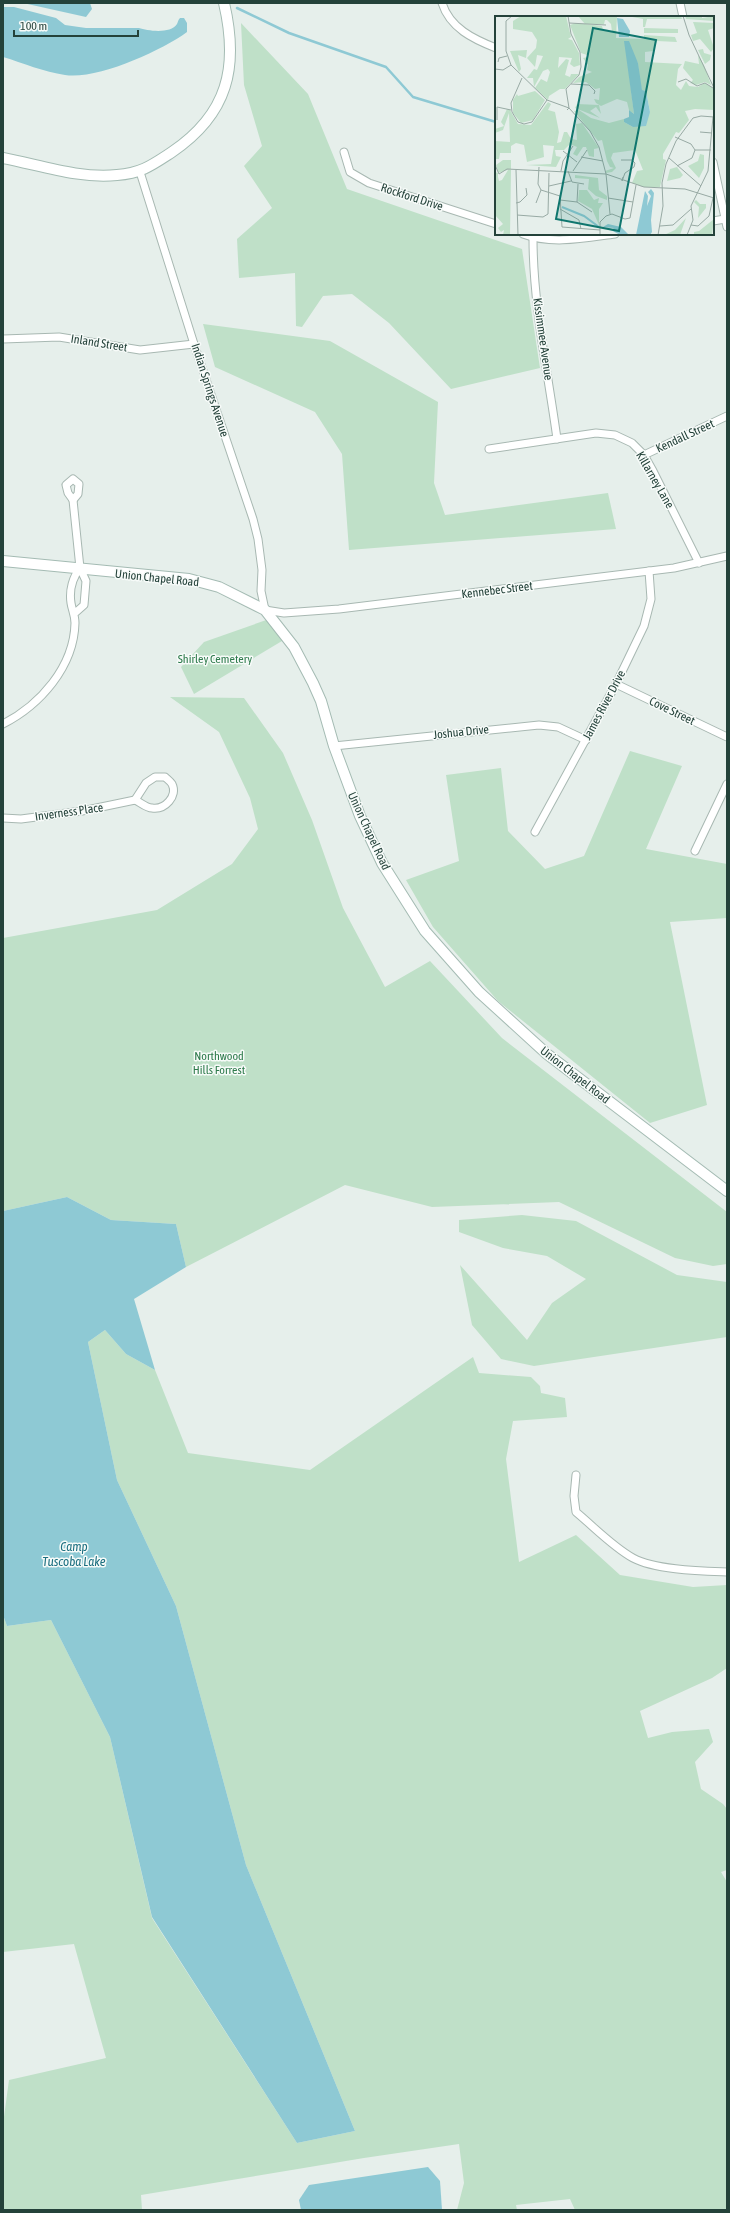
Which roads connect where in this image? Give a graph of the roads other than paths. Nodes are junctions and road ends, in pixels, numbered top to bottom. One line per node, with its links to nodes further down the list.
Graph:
1 (224, 3): 9 (street)
2 (442, 3): 5 (street)
3 (680, 3): 4 (street)
4 (683, 16)
5 (495, 48)
6 (344, 152): 12 (street, Rockford Drive)
7 (3, 158): 9 (street)
8 (714, 167): 10 (street)
9 (140, 172): 18 (street, Indian Springs Avenue)
10 (725, 219): 11 (street); 13 (street)
11 (714, 221)
12 (495, 224)
13 (727, 227)
14 (526, 235): 16 (street)
15 (607, 235): 16 (street)
16 (533, 238): 20 (street, Kissimmee Avenue)
17 (3, 339): 18 (street, Inland Street)
18 (194, 344): 29 (street, Indian Springs Avenue)
19 (727, 416): 22 (street, Kendall Street)
20 (557, 439): 21 (street, Killarney Lane); 22 (street, Killarney Lane)
21 (489, 450)
22 (644, 455): 26 (street, Killarney Lane)
23 (73, 500): 27 (street)
24 (727, 556): 26 (street, Kennebec Street)
25 (3, 561): 27 (street, Union Chapel Road)
26 (699, 563): 28 (street, Kennebec Street)
27 (80, 568): 29 (street, Union Chapel Road); 30 (street); 30 (street)
28 (649, 571): 29 (street, Kennebec Street); 31 (street, James River Drive)
29 (265, 610): 35 (street, Union Chapel Road)
30 (75, 613): 32 (street)
31 (616, 684): 33 (street, Cove Street); 34 (street, James River Drive)
32 (3, 724)
33 (727, 737)
34 (586, 740): 35 (street, Joshua Drive); 39 (street, James River Drive)
35 (334, 746): 41 (street, Union Chapel Road)
36 (727, 784): 40 (street)
37 (135, 800): 37 (street); 38 (street, Inverness Place)
38 (3, 818)
39 (535, 832)
40 (695, 851)
41 (727, 1191)
42 (576, 1475): 43 (street)
43 (727, 1572)

